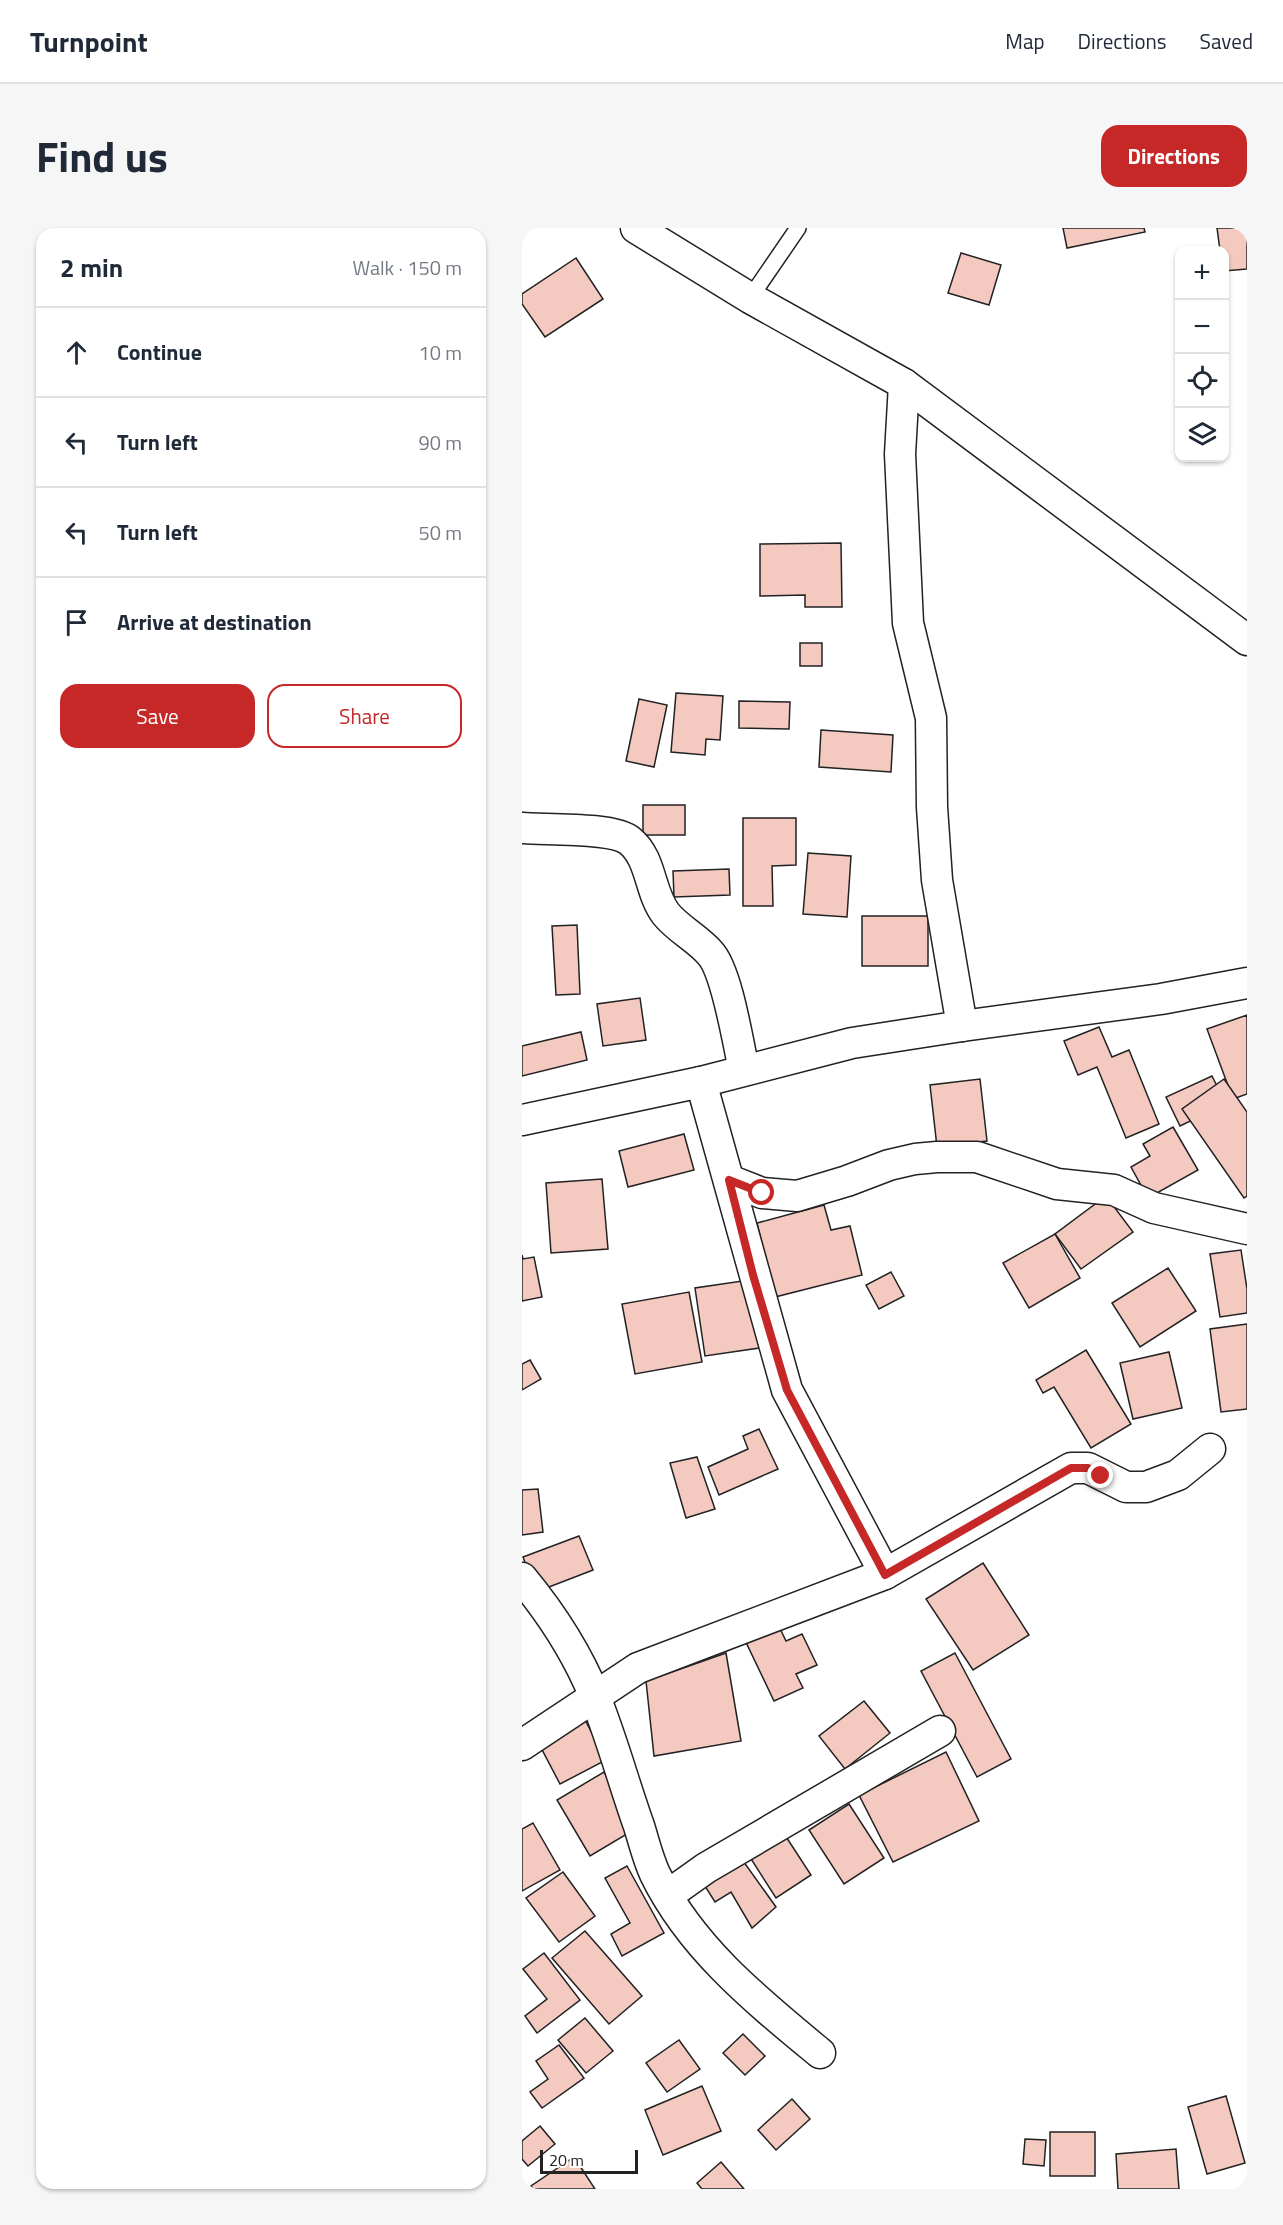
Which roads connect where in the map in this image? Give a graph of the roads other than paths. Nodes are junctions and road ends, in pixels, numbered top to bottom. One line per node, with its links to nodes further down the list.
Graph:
1 (636, 228): 3 (street)
2 (798, 228): 3 (lane)
3 (750, 298): 4 (street)
4 (904, 384): 5 (street); 8 (street)
5 (1247, 640)
6 (522, 828): 9 (street)
7 (1247, 983): 8 (street)
8 (962, 1026): 9 (street)
9 (744, 1070): 10 (street)
10 (701, 1082): 11 (street); 12 (street)
11 (522, 1120)
12 (729, 1180): 13 (street); 15 (street)
13 (1247, 1229)
14 (1210, 1449): 15 (street)
15 (885, 1575): 17 (street)
16 (522, 1578): 17 (street)
17 (595, 1696): 19 (street); 20 (street)
18 (940, 1731): 20 (street)
19 (522, 1745)
20 (668, 1895): 21 (street)
21 (820, 2053)

